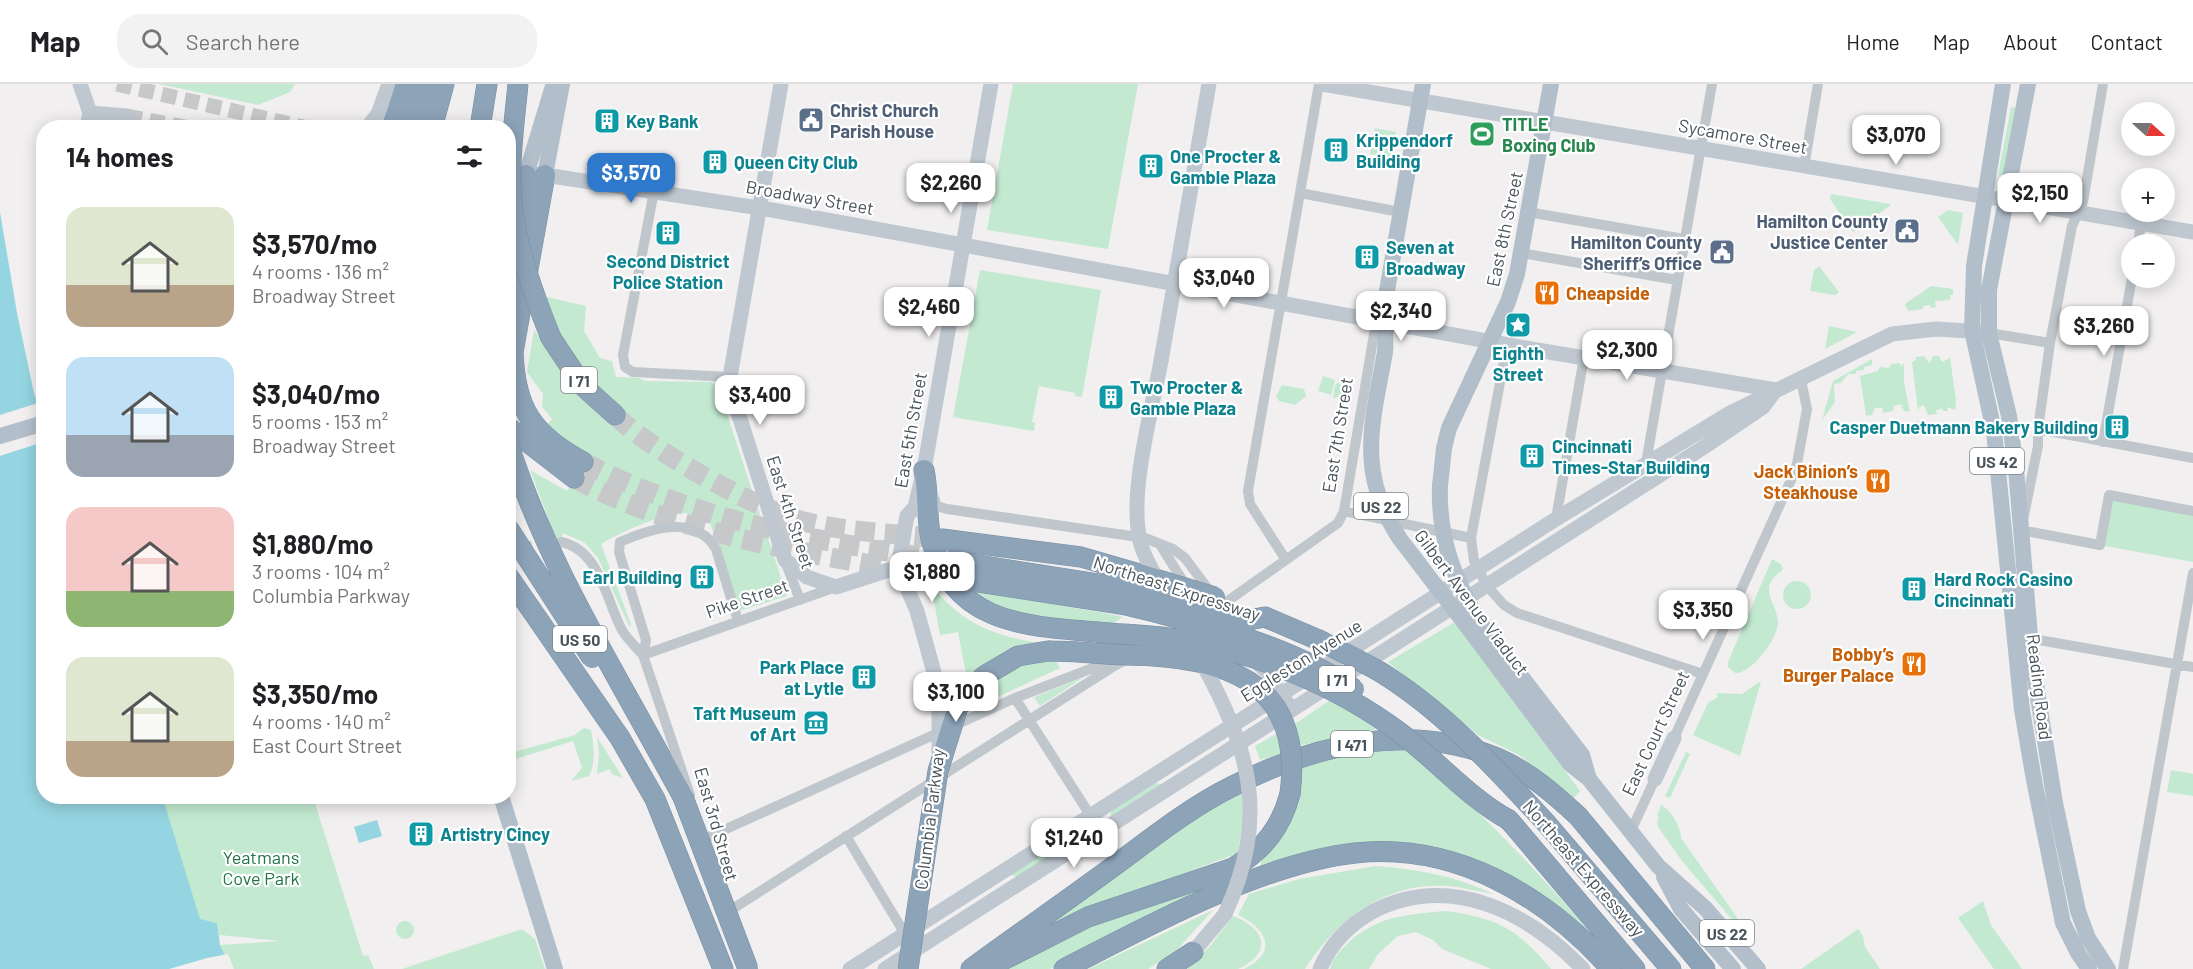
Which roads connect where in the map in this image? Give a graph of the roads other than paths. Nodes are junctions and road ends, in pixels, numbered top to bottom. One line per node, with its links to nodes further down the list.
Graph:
1 (80, 84): 22 (main road)
2 (388, 84): 23 (main road)
3 (406, 84): 24 (highway)
4 (426, 84): 25 (highway)
5 (444, 84): 26 (highway)
6 (487, 84): 27 (highway)
7 (517, 84): 28 (highway, bridge); 29 (highway, I 71, bridge)
8 (553, 84): 33 (main road)
9 (562, 84): 33 (main road)
10 (781, 84): 38 (main road, East 4th Street)
11 (991, 84): 48 (main road, East 5th Street)
12 (1209, 84): 51 (main road)
13 (1321, 84): 20 (main road, Sycamore Street); 35 (street)
14 (1551, 84): 30 (main road, East 8th Street / US 22)
15 (1712, 84): 31 (street)
16 (1818, 84): 32 (street)
17 (2003, 84): 36 (main road, US 42)
18 (2028, 84): 37 (main road, US 42)
19 (2103, 84): 41 (street, Reading Road)
20 (1421, 92): 30 (main road, Sycamore Street); 39 (main road, East 7th Street / US 22)
21 (127, 116): 22 (main road)
22 (90, 120)
23 (373, 120)
24 (395, 120)
25 (414, 120)
26 (434, 120)
27 (481, 120)
28 (510, 120)
29 (515, 120)
30 (1544, 122): 31 (main road, Sycamore Street); 40 (main road, East 8th Street / US 22)
31 (1701, 148): 32 (main road, Sycamore Street); 47 (street)
32 (1804, 167): 36 (main road, Sycamore Street)
33 (527, 175): 34 (main road, Broadway Street); 46 (highway); 54 (highway)
34 (654, 191): 38 (main road, Broadway Street); 63 (street)
35 (1299, 193): 39 (street); 53 (street)
36 (1983, 198): 37 (main road, Sycamore Street); 56 (main road, US 42)
37 (2006, 202): 41 (main road, Sycamore Street); 57 (main road, US 42)
38 (758, 208): 48 (main road, Broadway Street); 63 (main road, East 4th Street)
39 (1400, 212): 55 (main road, East 7th Street / US 22)
40 (1528, 212): 47 (street); 49 (main road, East 8th Street / US 22)
41 (2078, 213): 42 (main road, Sycamore Street); 59 (street, Reading Road)
42 (2141, 223): 44 (main road, Sycamore Street); 45 (street)
43 (516, 225): 67 (highway, I 71, bridge)
44 (2193, 232)
45 (2139, 234)
46 (516, 236)
47 (1684, 239): 50 (street)
48 (963, 245): 51 (main road, Broadway Street); 77 (main road, East 5th Street)
49 (1521, 253): 50 (street); 58 (main road, East 8th Street / US 22)
50 (1677, 280): 62 (street)
51 (1174, 283): 53 (main road, Broadway Street); 129 (main road, bridge)
52 (2130, 288): 72 (street)
53 (1280, 303): 55 (main road, Broadway Street); 91 (street)
54 (516, 314)
55 (1383, 321): 58 (main road, Broadway Street); 81 (street, East 7th Street); 104 (main road, Gilbert Avenue Viaduct / US 22, bridge)
56 (1972, 330): 57 (main road, Eggleston Avenue); 64 (main road, Eggleston Avenue); 105 (main road, Reading Road / US 42)
57 (1989, 333): 59 (street, Eggleston Avenue); 84 (main road, Reading Road / US 42)
58 (1488, 341): 60 (main road, Broadway Street); 104 (main road, Gilbert Avenue Viaduct / US 22, bridge)
59 (2050, 343): 69 (street, Reading Road)
60 (1507, 345): 61 (main road, Broadway Street); 85 (street)
61 (1584, 357): 62 (main road, Broadway Street); 83 (street)
62 (1661, 370): 66 (main road, Broadway Street); 75 (street)
63 (730, 377): 90 (main road, East 4th Street)
64 (1801, 380): 66 (main road, Eggleston Avenue); 110 (street, East Court Street)
65 (516, 387): 78 (highway)
66 (1776, 390): 75 (main road, Eggleston Avenue); 79 (main road, Eggleston Avenue)
67 (615, 415)
68 (36, 425): 71 (main road)
69 (2038, 429): 72 (street); 84 (street, Reading Road)
70 (516, 433): 78 (highway)
71 (0, 436)
72 (2103, 442): 74 (street)
73 (516, 447): 78 (highway)
74 (2193, 458)
75 (1646, 463): 79 (street); 83 (main road, Eggleston Avenue)
76 (516, 464): 117 (highway, bridge)
77 (924, 470): 80 (main road, East 5th Street); 89 (street); 122 (highway, bridge)
78 (576, 474)
79 (1655, 478): 97 (main road, Eggleston Avenue)
80 (915, 507): 92 (main road, East 5th Street); 106 (highway, bridge)
81 (1344, 511): 85 (street); 91 (street)
82 (2193, 511): 84 (street)
83 (1556, 519): 94 (main road, Eggleston Avenue)
84 (2021, 530): 105 (main road, Reading Road / US 42)
85 (1471, 538): 94 (street)
86 (942, 539): 99 (highway, Northeast Expressway / I 71)
87 (516, 541): 117 (highway, US 50, bridge)
88 (561, 542): 107 (street)
89 (1161, 546): 101 (street); 102 (street)
90 (785, 560): 98 (main road); 100 (street, East 4th Street)
91 (1286, 560): 101 (street)
92 (898, 567): 98 (main road, Pike Street); 118 (main road, Columbia Parkway, bridge)
93 (955, 570): 99 (highway, Northeast Expressway / I 71)
94 (1478, 571): 97 (street); 111 (main road, Eggleston Avenue)
95 (2193, 573): 108 (street)
96 (516, 585): 131 (highway, US 50)
97 (1487, 586): 110 (street); 113 (main road, Eggleston Avenue)
98 (836, 587): 100 (street, Pike Street)
99 (1131, 589): 122 (highway, Northeast Expressway / I 71, bridge); 146 (highway, Northeast Expressway / I 71, bridge)
100 (800, 600): 103 (street, Pike Street)
101 (1220, 606): 102 (street); 111 (street)
102 (1207, 614): 106 (street); 111 (street)
103 (738, 621): 107 (street, Pike Street); 107 (street, East 3rd Street)
104 (1477, 630): 123 (main road, Gilbert Avenue Viaduct / US 22)
105 (2023, 643): 108 (street); 150 (main road, Reading Road / US 42); 151 (main road, Reading Road / US 42)
106 (1149, 651): 112 (street); 115 (street); 118 (highway, bridge); 138 (highway, bridge)
107 (643, 655): 125 (street, East 3rd Street)
108 (2177, 664): 109 (street); 152 (street)
109 (2193, 667)
110 (1703, 674): 116 (street, East Court Street)
111 (1291, 689): 113 (street); 114 (street); 121 (main road, Eggleston Avenue)
112 (1015, 698): 115 (street); 125 (street)
113 (1308, 700): 114 (main road, Eggleston Avenue)
114 (1294, 709): 135 (main road, Eggleston Avenue)
115 (1030, 720): 121 (street); 124 (street)
116 (1674, 738): 119 (main road, East Court Street)
117 (656, 748): 133 (highway, US 50, bridge)
118 (938, 771): 136 (highway, Columbia Parkway, bridge)
119 (1655, 779): 123 (street, East Court Street)
120 (503, 804): 130 (main road)
121 (1090, 815): 128 (main road, Eggleston Avenue)
122 (1509, 820): 145 (highway, Northeast Expressway / I 71)
123 (1630, 833): 126 (main road, US 22)
124 (846, 836): 127 (street); 128 (street)
125 (704, 839): 127 (street, East 3rd Street)
126 (1658, 866): 148 (main road, US 22); 149 (main road, US 22)
127 (722, 915): 132 (street, East 3rd Street)
128 (905, 934): 134 (main road, Eggleston Avenue)
129 (1193, 952): 140 (highway); 141 (highway)
130 (555, 969)
131 (723, 969)
132 (740, 969)
133 (748, 969)
134 (850, 969)
135 (885, 969)
136 (909, 969)
137 (971, 969): 147 (highway, I 471)
138 (986, 969)
139 (1064, 969): 144 (highway)
140 (1167, 969)
141 (1174, 969)
142 (1320, 969): 143 (main road)
143 (1583, 969)
144 (1611, 969)
145 (1635, 969)
146 (1671, 969)
147 (1705, 969)
148 (1733, 969)
149 (1758, 969)
150 (2090, 969)
151 (2108, 969)
152 (2123, 969)

